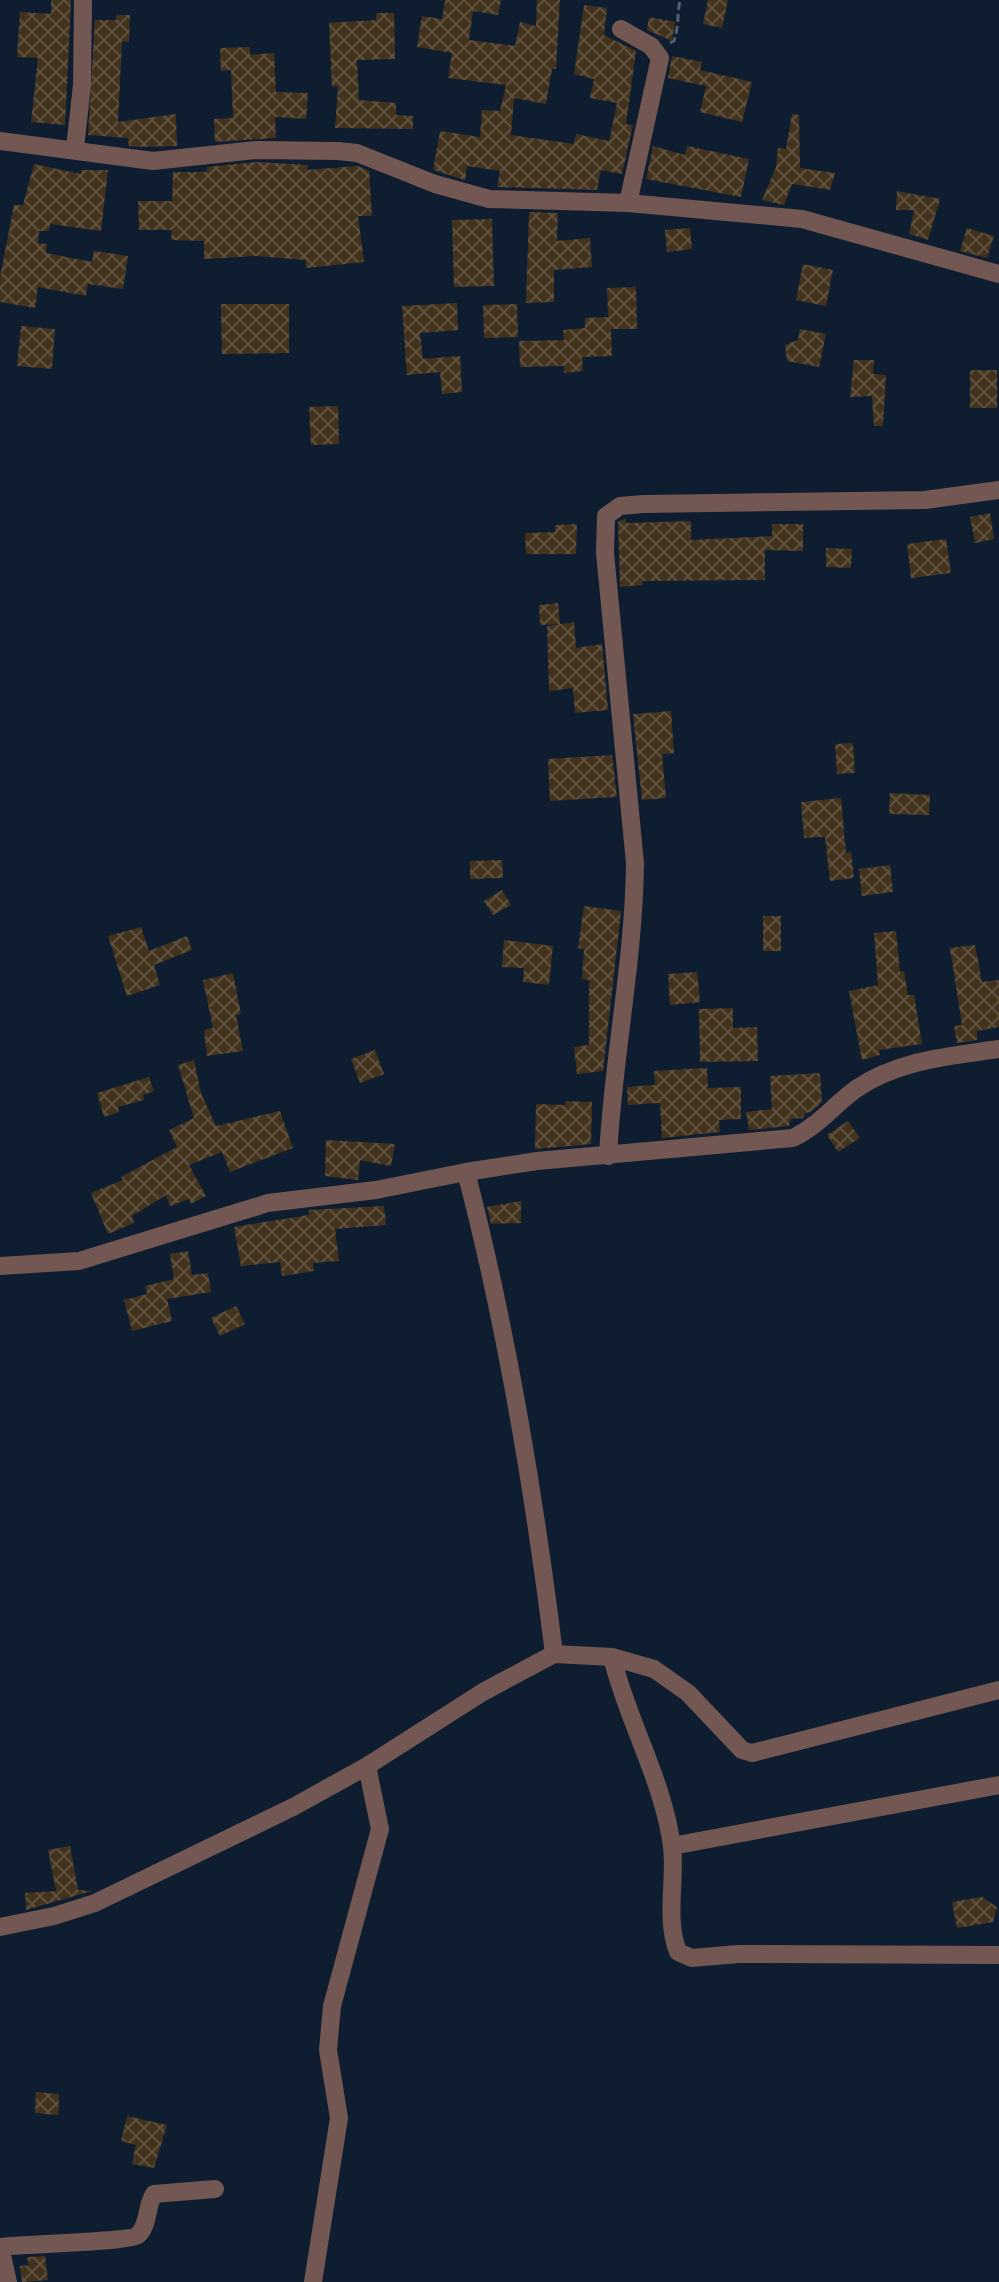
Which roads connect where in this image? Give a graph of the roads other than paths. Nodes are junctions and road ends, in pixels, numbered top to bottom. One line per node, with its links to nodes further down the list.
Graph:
1 (83, 0): 4 (street)
2 (621, 29): 5 (street)
3 (0, 141): 4 (street)
4 (75, 148): 5 (street)
5 (628, 203): 6 (street)
6 (999, 274)
7 (999, 490): 9 (street)
8 (999, 1049): 9 (street)
9 (608, 1156): 10 (street)
10 (466, 1172): 11 (street); 12 (street)
11 (0, 1266)
12 (554, 1654): 13 (street); 15 (street)
13 (612, 1657): 14 (street); 17 (street)
14 (999, 1690)
15 (367, 1766): 18 (street); 23 (street)
16 (999, 1785): 17 (street)
17 (672, 1846): 19 (street)
18 (0, 1927)
19 (999, 1955)
20 (215, 2189): 21 (street)
21 (0, 2247): 22 (street)
22 (8, 2282)
23 (313, 2282)

